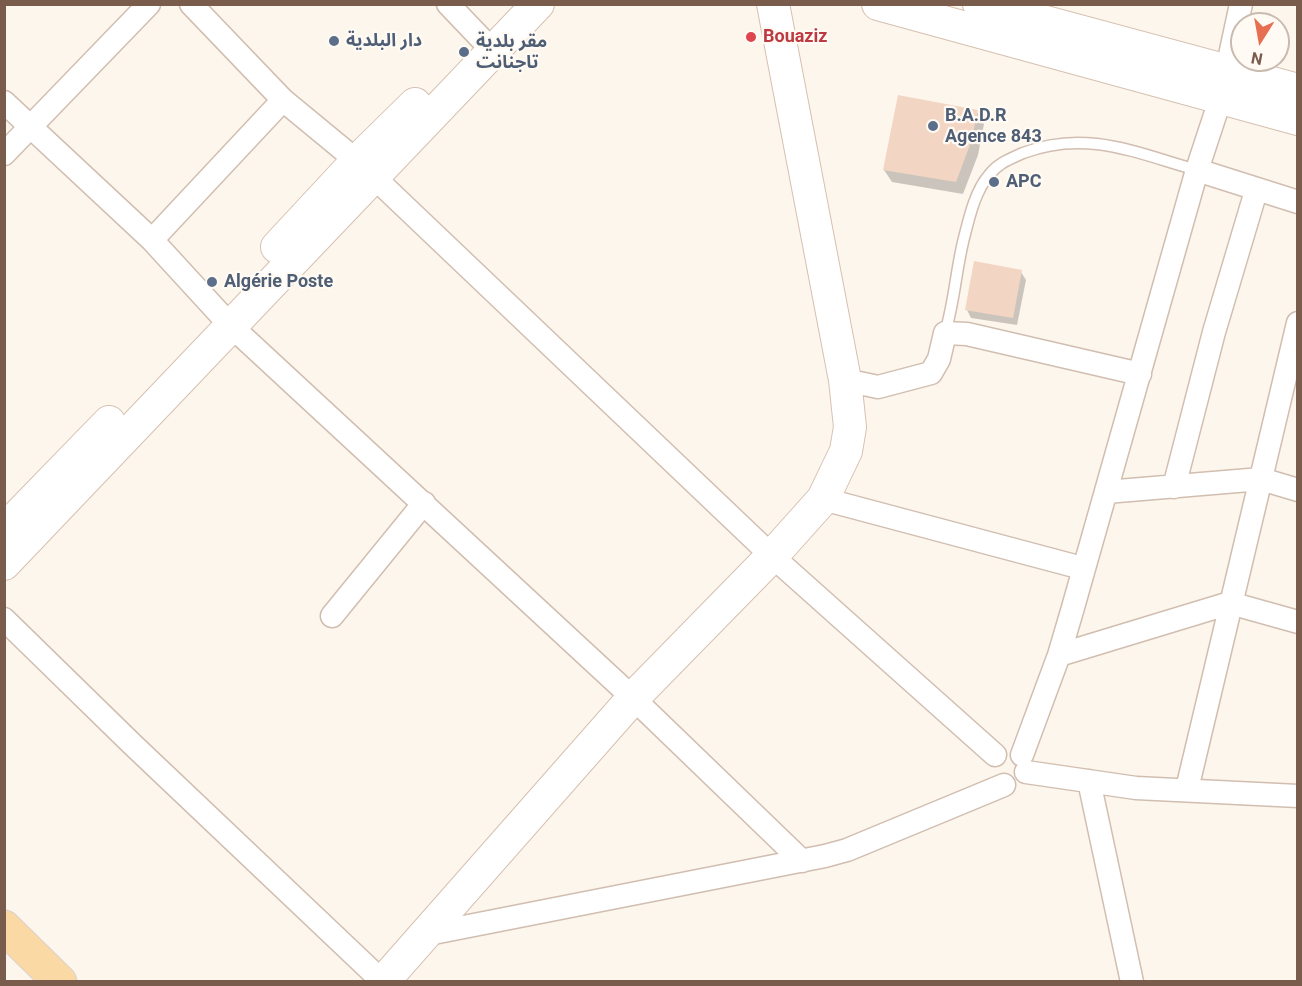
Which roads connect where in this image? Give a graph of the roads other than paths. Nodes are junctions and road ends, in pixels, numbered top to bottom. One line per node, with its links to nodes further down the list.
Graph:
1 (149, 4): 16 (street)
2 (192, 4): 13 (street)
3 (448, 4): 10 (street)
4 (516, 4): 10 (main road)
5 (538, 4): 10 (main road)
6 (773, 4): 28 (main road)
7 (878, 4): 11 (main road)
8 (979, 4): 11 (main road)
9 (1241, 4): 11 (street)
10 (487, 45): 18 (main road)
11 (1224, 84): 12 (main road); 15 (main road); 19 (street)
12 (1298, 90)
13 (283, 100): 18 (street); 22 (street)
14 (4, 102): 16 (street)
15 (1298, 118)
16 (29, 127): 17 (street); 22 (street)
17 (4, 154)
18 (365, 170): 23 (main road); 36 (street)
19 (1197, 170): 20 (street); 25 (lane); 27 (street)
20 (1256, 190): 21 (street); 30 (street)
21 (1298, 202)
22 (152, 240): 23 (street)
23 (225, 317): 34 (street); 35 (main road); 37 (main road)
24 (1298, 323): 26 (street)
25 (945, 333): 27 (street); 28 (street)
26 (1293, 362): 29 (street)
27 (1140, 374): 32 (street)
28 (845, 380): 33 (main road)
29 (1261, 479): 30 (street); 31 (street); 39 (street)
30 (1174, 487): 32 (street)
31 (1298, 490)
32 (1106, 492): 38 (street)
33 (823, 499): 36 (main road); 38 (street)
34 (424, 503): 40 (street); 44 (street)
35 (4, 530)
36 (772, 556): 44 (main road); 45 (street)
37 (4, 564)
38 (1082, 568): 43 (street)
39 (1230, 603): 42 (street); 43 (street); 49 (street)
40 (332, 616)
41 (4, 619): 55 (street)
42 (1298, 622)
43 (1059, 655): 46 (street)
44 (633, 698): 51 (street); 53 (main road)
45 (995, 755): 46 (street); 48 (street)
46 (1024, 764): 47 (street); 48 (street)
47 (1089, 781): 49 (street); 56 (street)
48 (1004, 784): 51 (street)
49 (1187, 789): 50 (street)
50 (1298, 796)
51 (802, 861): 53 (street)
52 (4, 927): 54 (main road)
53 (423, 935): 55 (main road)
54 (60, 981)
55 (383, 981)
56 (1132, 981)

